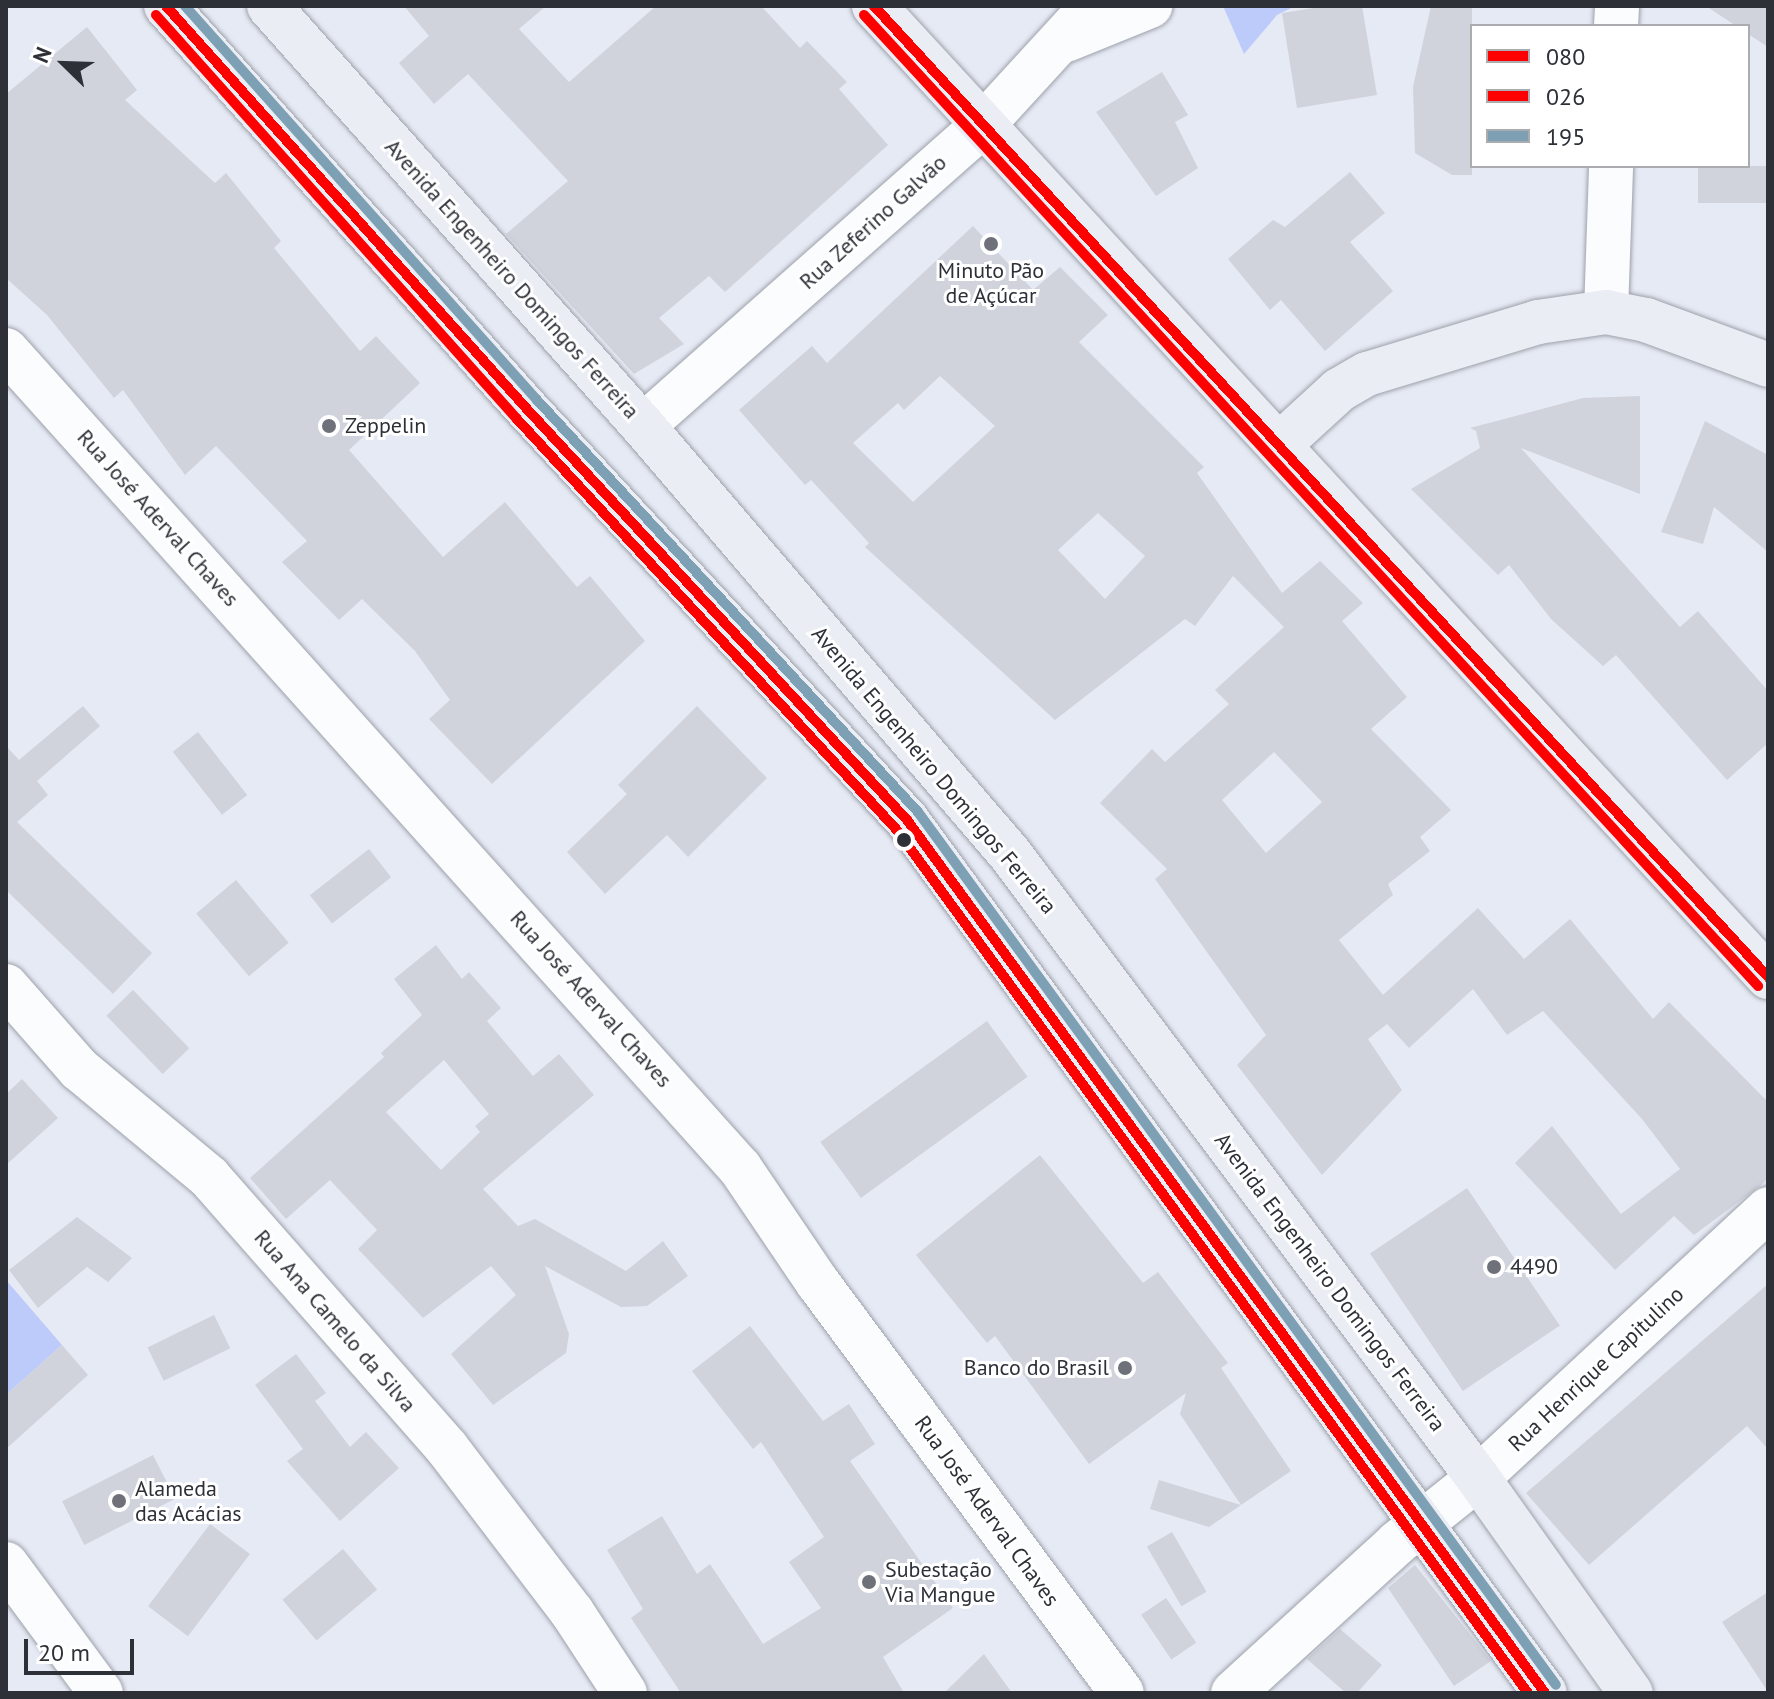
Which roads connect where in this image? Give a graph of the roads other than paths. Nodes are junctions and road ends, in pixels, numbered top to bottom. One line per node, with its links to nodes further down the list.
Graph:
1 (166, 6): 18 (main road)
2 (269, 6): 12 (main road, Avenida Engenheiro Domingos Ferreira)
3 (874, 6): 7 (main road)
4 (1092, 6): 6 (street, Rua Zeferino Galvão)
5 (1150, 6): 6 (street)
6 (1064, 41): 7 (street, Rua Zeferino Galvão)
7 (982, 126): 12 (street, Rua Zeferino Galvão); 13 (main road)
8 (1611, 168): 9 (street)
9 (1606, 312): 11 (main road); 13 (main road)
10 (6, 350): 22 (street, Rua José Aderval Chaves)
11 (1768, 365)
12 (643, 426): 17 (main road, Avenida Engenheiro Domingos Ferreira)
13 (1279, 445): 14 (main road)
14 (1768, 977)
15 (6, 986): 21 (street, Rua Ana Camelo da Silva)
16 (1768, 1209): 17 (street, Rua Henrique Capitulino)
17 (1478, 1478): 18 (street, Rua Henrique Capitulino); 25 (main road, Avenida Engenheiro Domingos Ferreira)
18 (1420, 1525): 23 (street, Rua Henrique Capitulino); 24 (main road)
19 (6, 1564): 20 (street)
20 (101, 1693)
21 (625, 1693)
22 (1122, 1693)
23 (1233, 1693)
24 (1545, 1693)
25 (1631, 1693)

